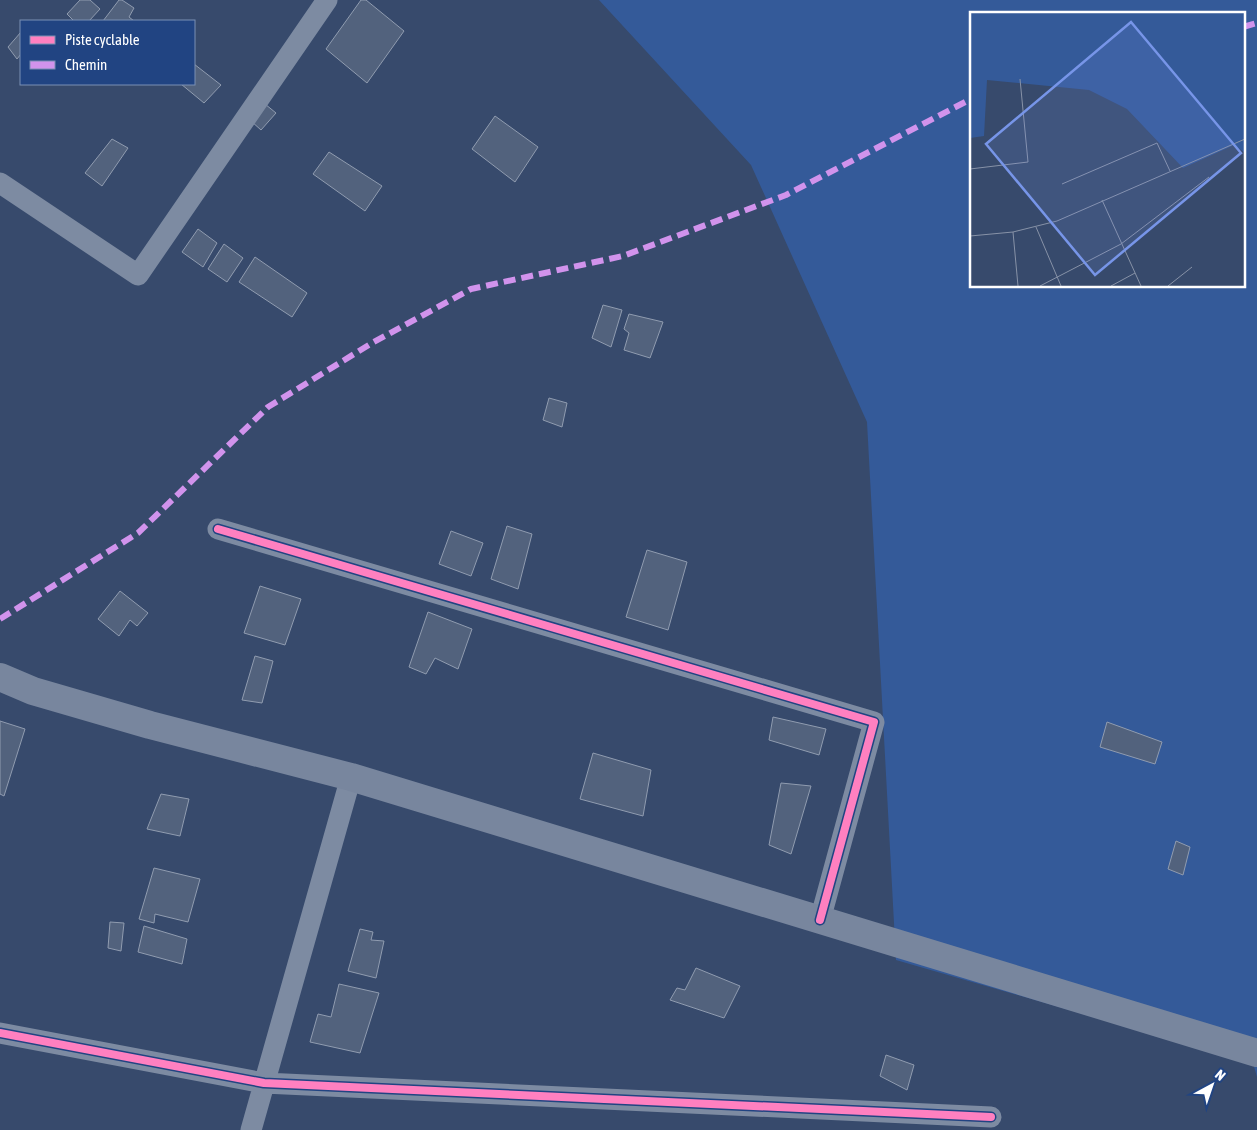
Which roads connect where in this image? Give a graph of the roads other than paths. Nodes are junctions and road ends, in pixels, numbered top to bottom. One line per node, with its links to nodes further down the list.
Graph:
1 (327, 0): 2 (street)
2 (0, 183)
3 (218, 528): 6 (street)
4 (0, 677): 5 (main road)
5 (351, 777): 6 (main road); 9 (street)
6 (820, 920): 8 (main road)
7 (0, 1033): 9 (street)
8 (1257, 1053)
9 (264, 1083): 10 (street); 11 (street)
10 (991, 1117)
11 (251, 1130)

